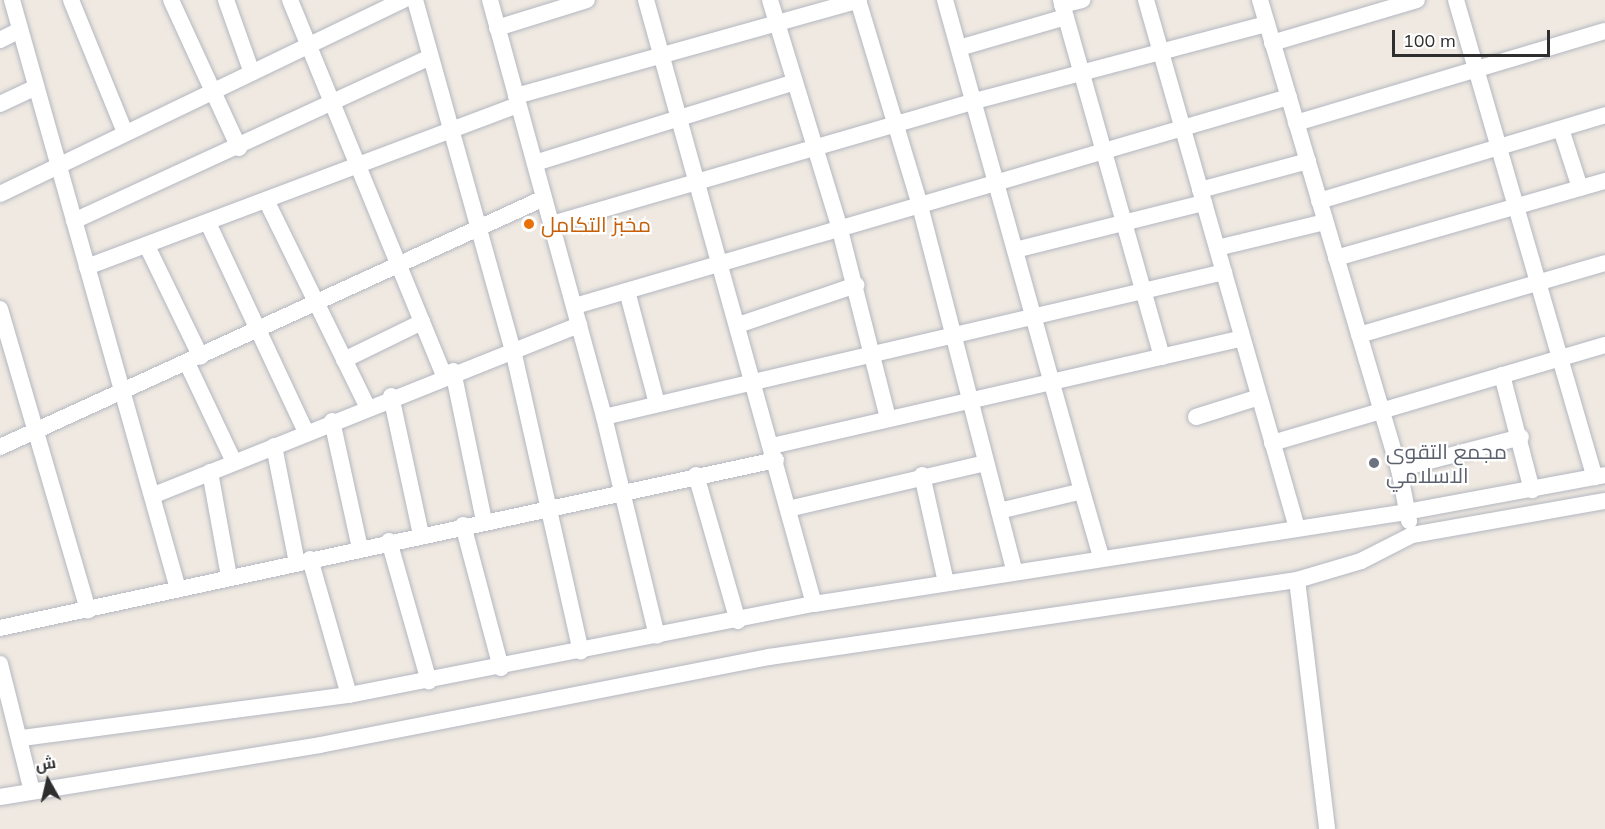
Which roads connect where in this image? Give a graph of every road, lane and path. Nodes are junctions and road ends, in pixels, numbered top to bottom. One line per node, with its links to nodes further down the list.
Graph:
1 (12, 0): 23 (street)
2 (71, 0): 50 (street)
3 (171, 0): 37 (street)
4 (226, 0): 33 (street)
5 (290, 0): 27 (street)
6 (404, 0): 27 (street)
7 (415, 0): 31 (street)
8 (490, 0): 22 (street)
9 (587, 0): 22 (street)
10 (646, 0): 30 (street)
11 (770, 0): 20 (street)
12 (859, 0): 20 (street); 47 (street)
13 (945, 0): 28 (street)
14 (1082, 0): 19 (street)
15 (1146, 0): 29 (street)
16 (1260, 0): 21 (street)
17 (1416, 0): 26 (street)
18 (1456, 0): 32 (street)
19 (1063, 8): 28 (street); 34 (street)
20 (776, 22): 30 (street); 35 (street)
21 (1267, 24): 26 (street); 29 (street)
22 (497, 28): 39 (street)
23 (20, 30): 25 (street); 36 (street)
24 (1605, 32): 32 (street)
25 (0, 39)
26 (1272, 43): 38 (street)
27 (308, 46): 33 (street); 42 (street)
28 (959, 48): 40 (street)
29 (1161, 53): 34 (street); 46 (street)
30 (663, 56): 39 (street); 44 (street)
31 (430, 57): 42 (street); 49 (street)
32 (1476, 69): 45 (street); 51 (street)
33 (252, 73): 37 (street)
34 (1082, 73): 40 (street); 54 (street)
35 (795, 82): 44 (street); 53 (street)
36 (36, 87): 41 (street); 57 (street)
37 (210, 93): 50 (street); 52 (street)
38 (1289, 97): 45 (street); 46 (street)
39 (517, 100): 49 (street); 56 (street)
40 (975, 101): 47 (street); 59 (street)
41 (0, 104)
42 (332, 105): 52 (street); 58 (street)
43 (1605, 115): 48 (street)
44 (681, 119): 56 (street); 61 (street)
45 (1296, 123): 55 (street)
46 (1182, 125): 54 (street); 64 (street)
47 (895, 126): 53 (street); 68 (street)
48 (1561, 129): 51 (street); 62 (street)
49 (450, 131): 58 (street); 76 (street)
50 (125, 132): 57 (street)
51 (1501, 147): 66 (street); 69 (street)
52 (239, 148): 70 (street)
53 (816, 148): 61 (street); 75 (street)
54 (1104, 148): 59 (street); 71 (street)
55 (1308, 161): 64 (street); 66 (street)
56 (535, 163): 65 (street)
57 (58, 166): 63 (street); 70 (street)
58 (359, 167): 67 (street); 83 (street)
59 (998, 179): 68 (street); 79 (street)
60 (1605, 181): 62 (street)
61 (699, 182): 74 (street); 81 (street)
62 (1580, 188): 69 (street)
63 (0, 194)
64 (1202, 197): 71 (street); 78 (street)
65 (544, 198): 74 (street); 76 (street)
66 (1319, 201): 72 (street)
67 (267, 202): 73 (street); 90 (street)
68 (918, 202): 75 (street); 98 (street)
69 (1517, 206): 80 (street); 86 (street)
70 (74, 221): 84 (street)
71 (1123, 222): 79 (street); 89 (street)
72 (1325, 222): 78 (street); 80 (street)
73 (208, 223): 77 (street); 97 (street)
74 (552, 224): 91 (street)
75 (839, 226): 81 (street); 87 (street)
76 (478, 230): 83 (street); 102 (street)
77 (147, 246): 84 (street); 106 (street)
78 (1217, 248): 85 (street)
79 (1015, 250): 92 (street)
80 (1336, 258): 99 (street)
81 (722, 263): 88 (street); 96 (street)
82 (1605, 263): 86 (street)
83 (398, 265): 90 (street); 94 (street)
84 (87, 267): 112 (street)
85 (1224, 272): 89 (street); 100 (street)
86 (1541, 282): 99 (street); 105 (street)
87 (855, 285): 96 (street); 103 (street)
88 (627, 291): 91 (street); 116 (street)
89 (1144, 291): 92 (street); 104 (street)
90 (316, 303): 97 (street); 107 (street)
91 (575, 306): 95 (street)
92 (1035, 316): 98 (street); 111 (street)
93 (1, 317): 123 (street)
94 (422, 322): 107 (street); 108 (street)
95 (579, 325): 102 (street); 119 (street)
96 (738, 325): 110 (street)
97 (259, 331): 106 (street); 124 (street)
98 (953, 335): 103 (street); 115 (street)
99 (1359, 335): 118 (street)
100 (1242, 338): 104 (street); 114 (street)
101 (1605, 345): 105 (street)
102 (513, 350): 108 (street); 142 (street)
103 (872, 354): 110 (street); 121 (street)
104 (1162, 357): 111 (street)
105 (1564, 357): 109 (street); 136 (street)
106 (194, 360): 112 (street); 130 (street)
107 (344, 360): 117 (street)
108 (448, 373): 113 (street); 146 (street)
109 (1502, 375): 118 (street); 125 (street)
110 (755, 382): 116 (street); 129 (street)
111 (1051, 383): 115 (street); 139 (street)
112 (122, 389): 123 (street); 140 (street)
113 (391, 396): 117 (street); 149 (street)
114 (1259, 396): 120 (street); 126 (street)
115 (970, 400): 121 (street); 131 (street)
116 (657, 404): 119 (street)
117 (367, 406): 122 (street)
118 (1381, 410): 126 (street); 132 (street)
119 (604, 417): 137 (street)
120 (1196, 417)
121 (888, 418): 129 (street)
122 (332, 421): 124 (street); 152 (street)
123 (34, 429): 128 (street); 161 (street)
124 (306, 432): 127 (street)
125 (1521, 437): 132 (street); 138 (street)
126 (1272, 442): 148 (street)
127 (274, 446): 130 (street); 154 (street)
128 (0, 447)
129 (774, 453): 134 (street); 143 (street)
130 (234, 462): 133 (street)
131 (986, 463): 135 (street); 144 (street)
132 (1399, 469): 145 (street)
133 (210, 472): 140 (street); 156 (street)
134 (696, 475): 137 (street); 162 (street)
135 (922, 475): 143 (street); 158 (street)
136 (1600, 476): 138 (street)
137 (620, 490): 142 (street); 164 (street)
138 (1532, 490): 145 (street)
139 (1082, 491): 144 (street); 153 (street)
140 (154, 495): 159 (street)
141 (1605, 501): 150 (street)
142 (544, 507): 146 (street); 165 (street)
143 (788, 509): 160 (street)
144 (999, 511): 155 (street)
145 (1406, 512): 148 (street); 150 (street)
146 (484, 521): 147 (street)
147 (463, 525): 149 (street); 167 (street)
148 (1297, 528): 153 (street)
149 (420, 535): 151 (street)
150 (1412, 535): 157 (street)
151 (389, 542): 152 (street); 168 (street)
152 (360, 548): 154 (street)
153 (1101, 557): 155 (street)
154 (304, 561): 156 (street); 169 (street)
155 (1015, 572): 158 (street)
156 (229, 577): 159 (street)
157 (1297, 580): 171 (street); 173 (street)
158 (946, 582): 160 (street)
159 (178, 589): 161 (street)
160 (814, 604): 162 (street)
161 (88, 610): 163 (street)
162 (738, 621): 164 (street)
163 (0, 628)
164 (657, 636): 165 (street)
165 (581, 651): 167 (street)
166 (0, 664): 170 (street)
167 (501, 668): 168 (street)
168 (429, 681): 169 (street)
169 (349, 695): 170 (street)
170 (22, 738): 171 (street)
171 (32, 791): 172 (street)
172 (0, 798)
173 (1327, 829)

